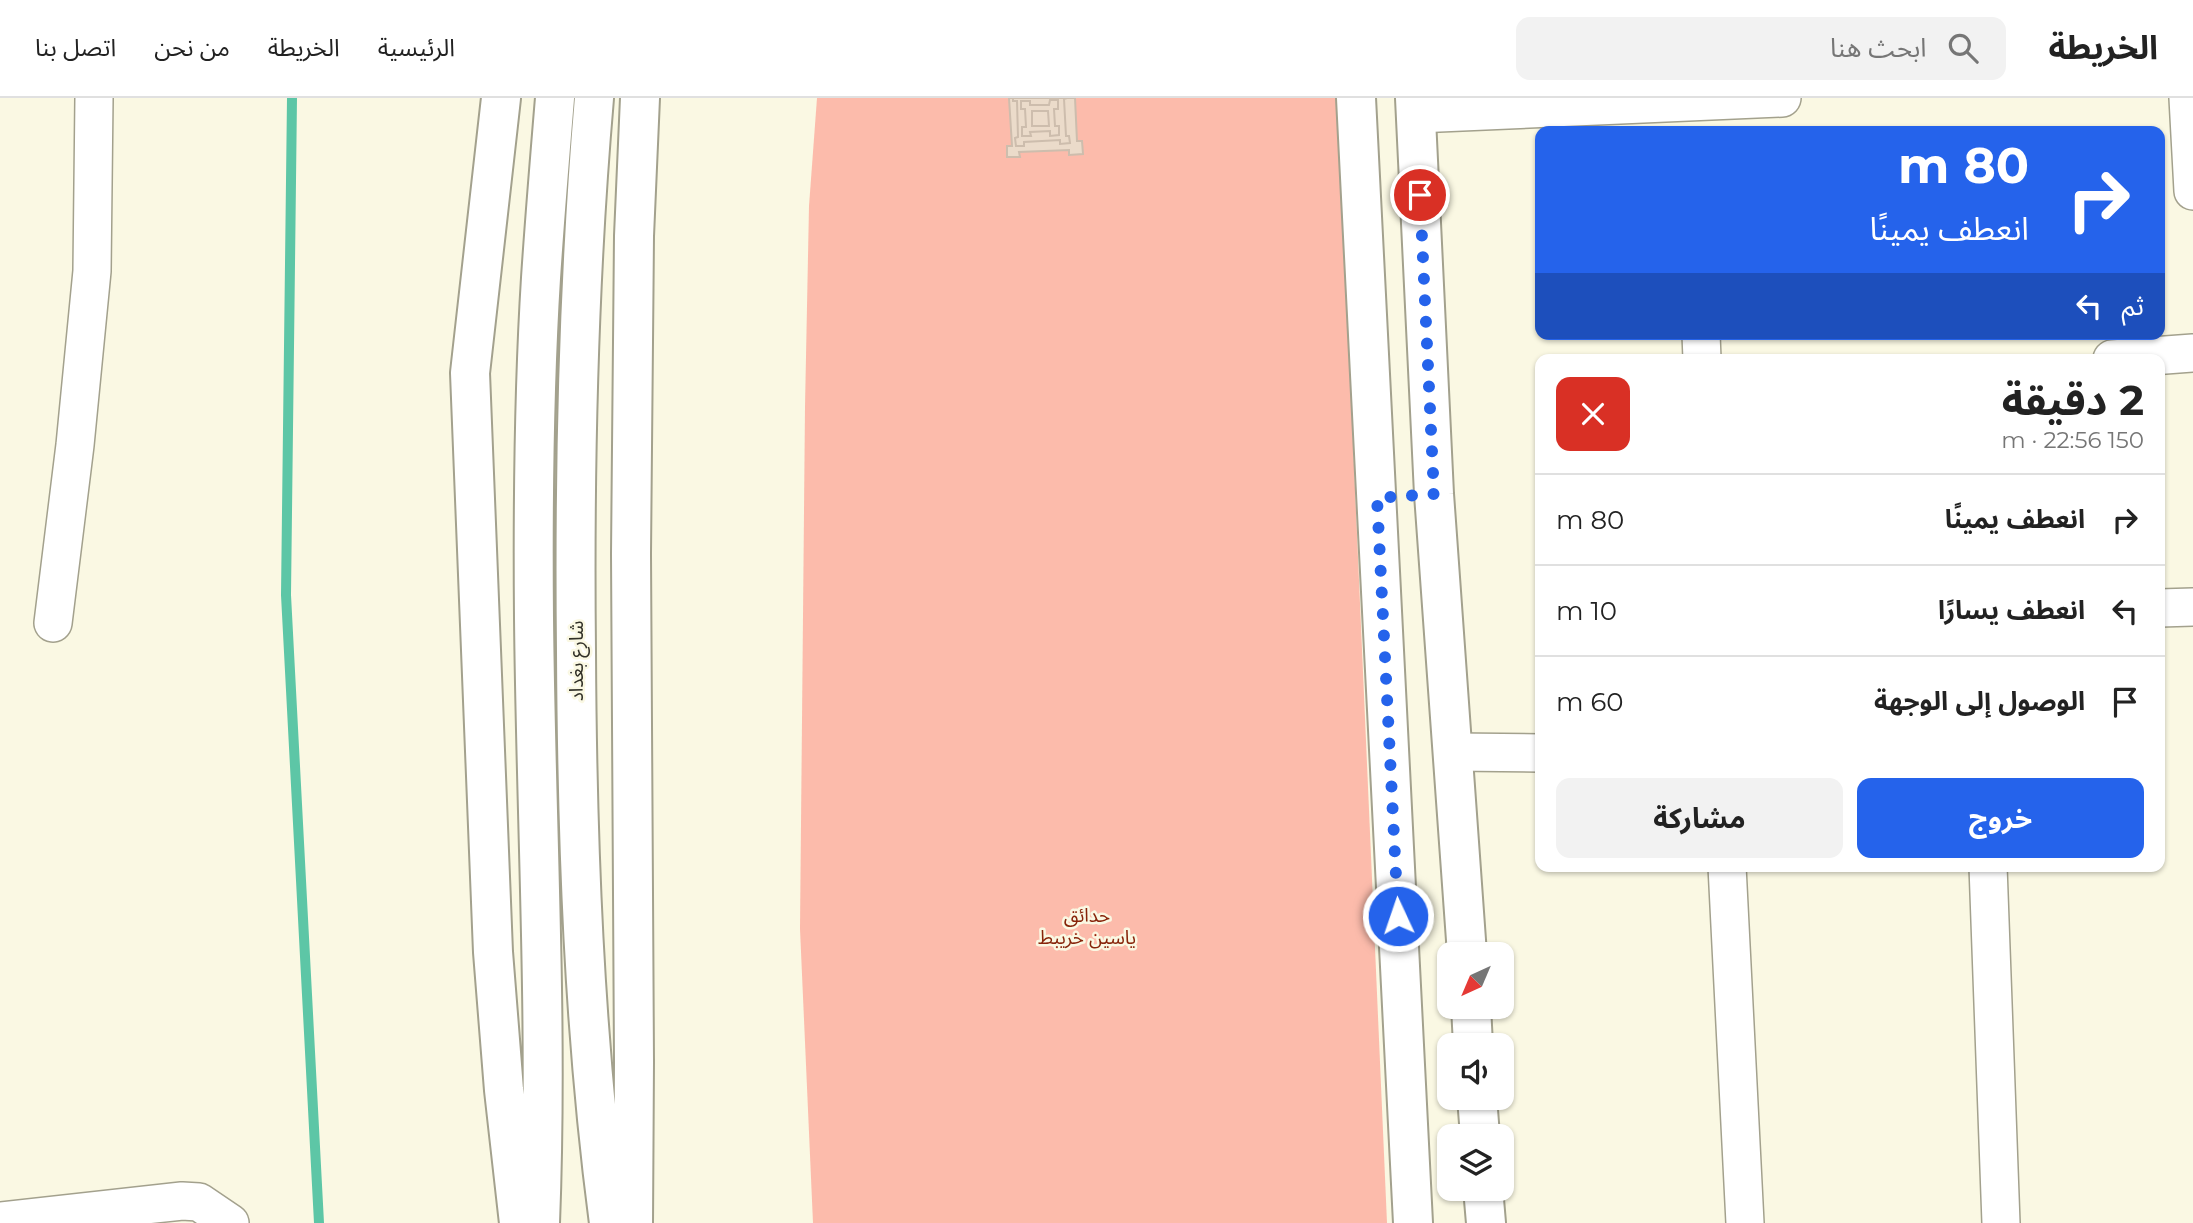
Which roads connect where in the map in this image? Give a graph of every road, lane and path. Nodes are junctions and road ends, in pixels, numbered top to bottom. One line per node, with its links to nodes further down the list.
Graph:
1 (94, 98): 18 (street)
2 (501, 98): 27 (main road)
3 (555, 98): 28 (main road)
4 (594, 98): 29 (main road, شارع بغداد)
5 (640, 98): 30 (main road)
6 (1356, 98): 15 (main road)
7 (1782, 98): 10 (street)
8 (2188, 98): 11 (street)
9 (1416, 106): 10 (street); 14 (main road)
10 (1691, 117)
11 (2193, 191)
12 (2193, 353): 13 (street)
13 (2165, 355)
14 (1434, 494): 15 (main road); 19 (main road)
15 (1377, 498): 31 (main road)
16 (2193, 607): 17 (street)
17 (2165, 608)
18 (52, 623)
19 (1453, 752): 20 (street); 23 (main road)
20 (1535, 752)
21 (1727, 872): 33 (street)
22 (1988, 872): 34 (street)
23 (1466, 942)
24 (1484, 1201): 32 (main road)
25 (0, 1221): 26 (street)
26 (230, 1223)
27 (519, 1223)
28 (540, 1223)
29 (609, 1223)
30 (633, 1223)
31 (1413, 1223)
32 (1486, 1223)
33 (1745, 1223)
34 (2000, 1223)

